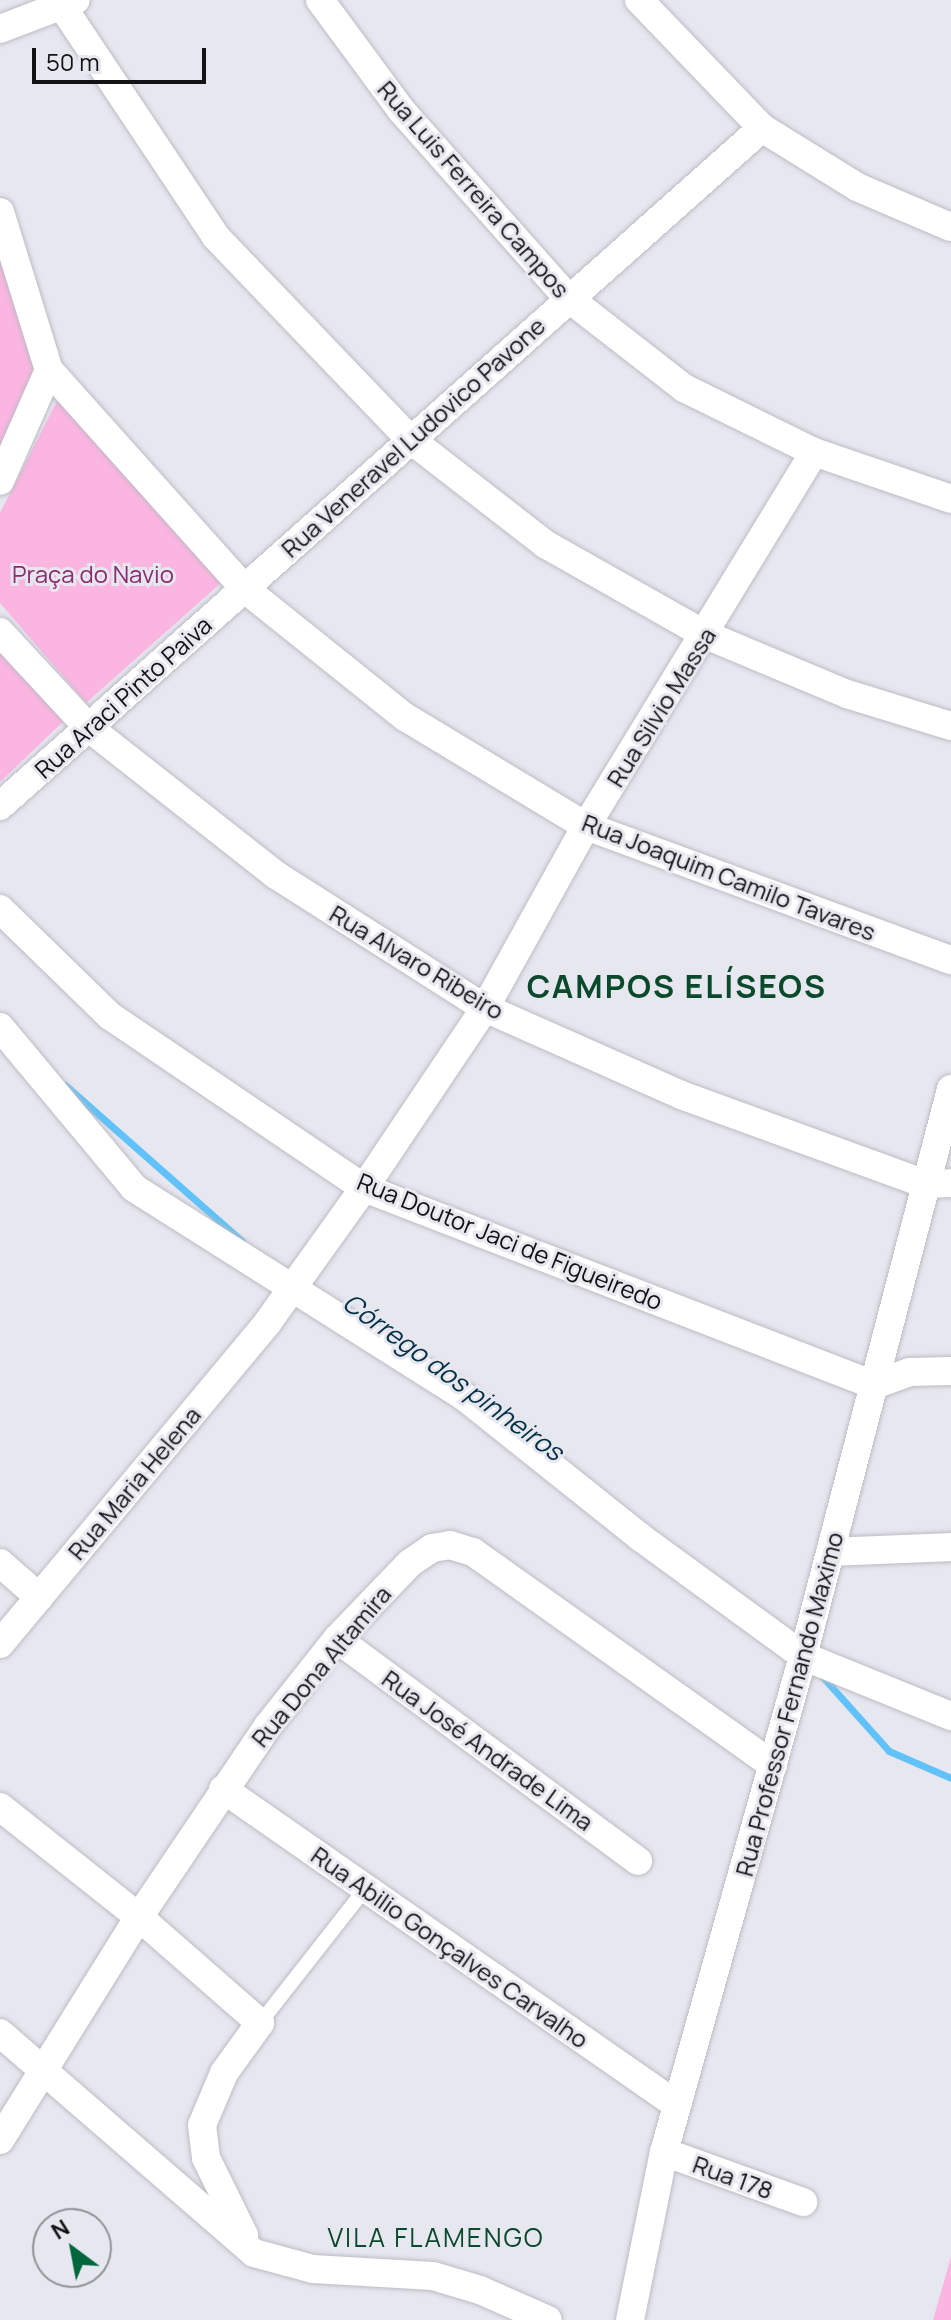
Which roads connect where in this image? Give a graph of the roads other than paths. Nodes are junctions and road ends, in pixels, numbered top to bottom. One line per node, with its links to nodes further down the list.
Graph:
1 (320, 0): 8 (street, Rua Luis Ferreira Campos)
2 (639, 0): 5 (street)
3 (66, 3): 4 (street); 10 (street)
4 (0, 29)
5 (762, 128): 7 (street); 8 (street, Rua Veneravel Ludovico Pavone)
6 (0, 212): 9 (street)
7 (951, 227)
8 (567, 297): 10 (street, Rua Veneravel Ludovico Pavone); 11 (street, Rua Luis Ferreira Campos)
9 (49, 370): 12 (street); 14 (street, Rua Joaquim Camilo Tavares)
10 (411, 440): 14 (street, Rua Veneravel Ludovico Pavone); 16 (street)
11 (814, 452): 13 (street, Rua Luis Ferreira Campos); 16 (street, Rua Silvio Massa)
12 (0, 481)
13 (951, 499)
14 (245, 589): 18 (street, Rua Araci Pinto Paiva); 20 (street, Rua Joaquim Camilo Tavares)
15 (0, 632): 18 (street, Rua Alvaro Ribeiro)
16 (706, 635): 17 (street); 20 (street, Rua Silvio Massa)
17 (951, 726)
18 (89, 728): 19 (street, Rua Araci Pinto Paiva); 23 (street, Rua Alvaro Ribeiro)
19 (0, 806)
20 (586, 826): 22 (street, Rua Joaquim Camilo Tavares); 23 (street, Rua Silvio Massa)
21 (0, 909): 27 (street, Rua Doutor Jaci de Figueiredo)
22 (951, 960)
23 (485, 1008): 26 (street, Rua Alvaro Ribeiro); 27 (street, Rua Silvio Massa)
24 (0, 1027): 28 (street)
25 (951, 1089): 26 (street, Rua Professor Fernando Maximo)
26 (939, 1184): 31 (street, Rua Professor Fernando Maximo)
27 (364, 1188): 28 (street, Rua Silvio Massa); 31 (street, Rua Doutor Jaci de Figueiredo)
28 (295, 1287): 29 (street, Rua Silvio Massa); 38 (street)
29 (268, 1322): 35 (street, Rua Maria Helena)
30 (951, 1371): 31 (street)
31 (874, 1385): 33 (street, Rua Professor Fernando Maximo)
32 (951, 1547): 33 (street)
33 (831, 1552): 38 (street, Rua Professor Fernando Maximo)
34 (0, 1563): 35 (street)
35 (39, 1597): 37 (street, Rua Maria Helena)
36 (337, 1639): 40 (street, Rua Dona Altamira); 41 (street, Rua Dona Altamira); 43 (street, Rua José Andrade Lima)
37 (0, 1644)
38 (803, 1656): 39 (street); 40 (street, Rua Professor Fernando Maximo)
39 (951, 1716)
40 (773, 1765): 49 (street, Rua Professor Fernando Maximo)
41 (223, 1789): 44 (street, Rua Abilio Gonçalves Carvalho); 45 (street, Rua Dona Altamira)
42 (0, 1807): 45 (street)
43 (638, 1861)
44 (366, 1888): 46 (lane); 49 (street, Rua Abilio Gonçalves Carvalho)
45 (139, 1917): 46 (street); 48 (street, Rua Dona Altamira)
46 (260, 2023): 53 (street)
47 (0, 2033): 48 (street)
48 (43, 2070): 50 (street, Rua Dona Altamira); 53 (street)
49 (677, 2105): 51 (street, Rua Professor Fernando Maximo)
50 (0, 2140)
51 (664, 2152): 52 (street, Rua 178); 55 (street, Rua Professor Fernando Maximo)
52 (803, 2202)
53 (254, 2253): 54 (street)
54 (548, 2320)
55 (630, 2320)

